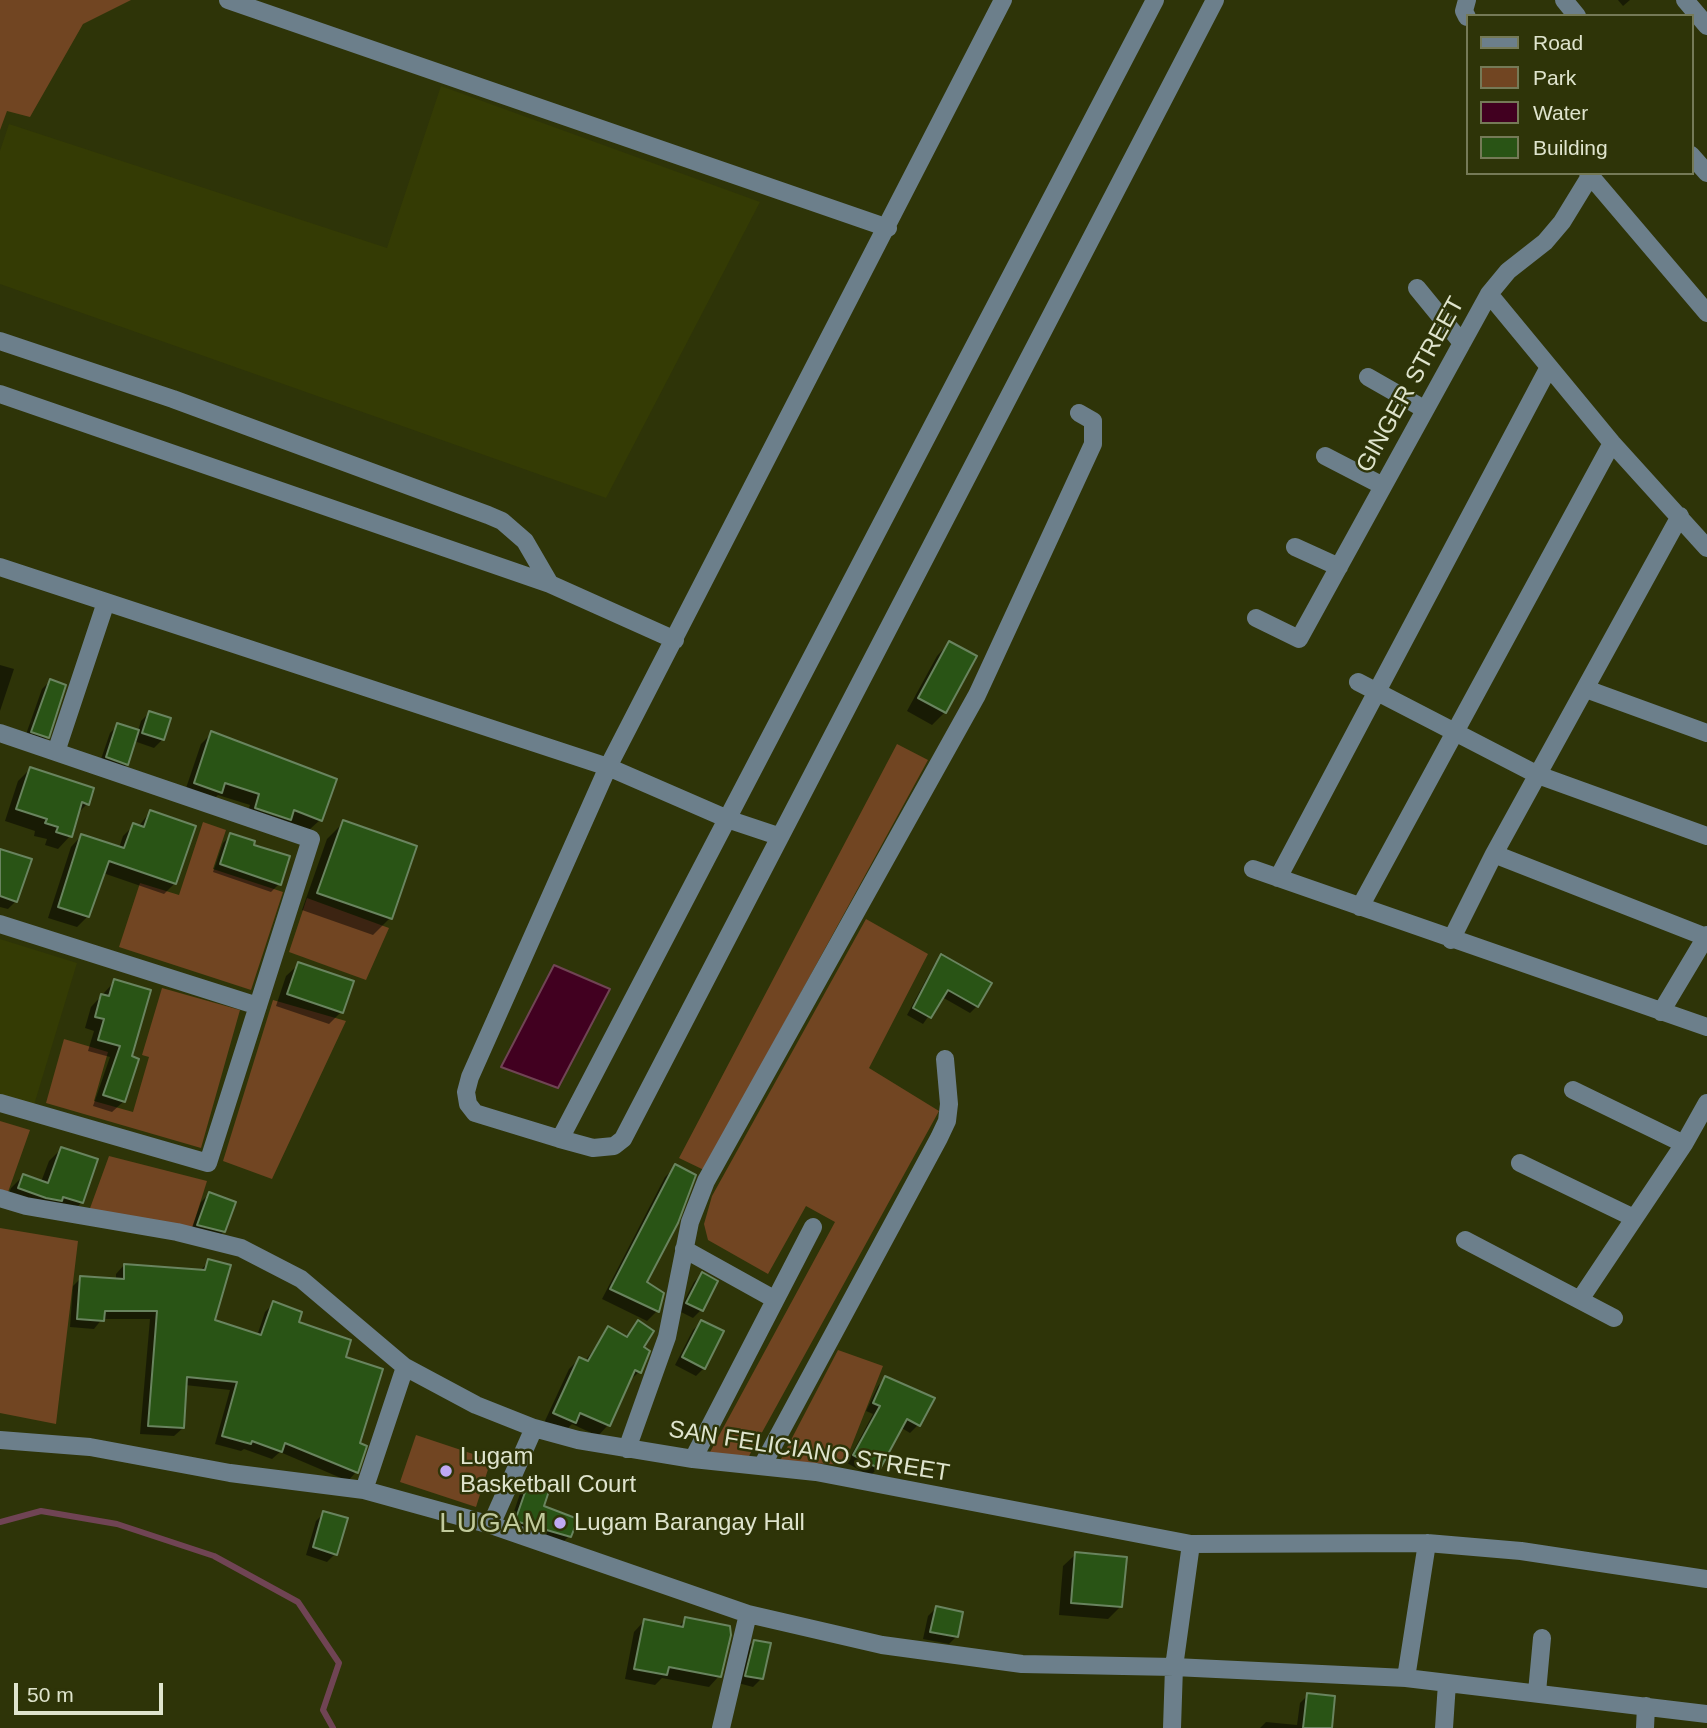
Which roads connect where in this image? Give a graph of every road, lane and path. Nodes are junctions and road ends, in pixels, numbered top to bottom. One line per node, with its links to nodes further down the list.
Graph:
1 (228, 0): 13 (street)
2 (1003, 0): 13 (street)
3 (1155, 0): 45 (street)
4 (1215, 0): 46 (street)
5 (1564, 0): 7 (street)
6 (1685, 0): 8 (street)
7 (1575, 14)
8 (1707, 26)
9 (1693, 157): 10 (street)
10 (1707, 173)
11 (1589, 175): 15 (street, GINGER STREET)
12 (1591, 175): 16 (street)
13 (888, 228): 35 (street)
14 (1417, 288): 18 (street)
15 (1489, 294): 18 (street, GINGER STREET); 19 (street)
16 (1707, 313)
17 (0, 341): 32 (street)
18 (1462, 343): 22 (street, GINGER STREET)
19 (1549, 367): 24 (street); 38 (street)
20 (1368, 377): 22 (street)
21 (0, 394): 32 (street)
22 (1424, 409): 26 (street, GINGER STREET)
23 (1079, 413): 69 (street)
24 (1612, 443): 27 (street); 41 (street)
25 (1325, 456): 26 (street)
26 (1383, 486): 31 (street, GINGER STREET)
27 (1680, 516): 29 (street); 37 (street)
28 (1295, 547): 31 (street)
29 (1707, 548)
30 (0, 567): 33 (street)
31 (1339, 567): 34 (street, GINGER STREET)
32 (550, 584): 35 (street)
33 (106, 602): 42 (street); 43 (street)
34 (1256, 618)
35 (675, 640): 43 (street)
36 (1358, 682): 38 (street)
37 (1586, 689): 40 (street); 44 (street)
38 (1377, 692): 41 (street); 50 (street)
39 (0, 733): 42 (street)
40 (1707, 733)
41 (1456, 734): 44 (street); 51 (street)
42 (56, 752): 55 (street)
43 (608, 767): 45 (street); 62 (street)
44 (1538, 775): 47 (street); 48 (street)
45 (730, 820): 46 (street); 62 (street)
46 (778, 836): 62 (street)
47 (1707, 836)
48 (1494, 854): 53 (street); 54 (street)
49 (1253, 869): 50 (street)
50 (1278, 878): 51 (street)
51 (1360, 907): 54 (street)
52 (0, 924): 55 (street)
53 (1706, 936): 56 (street)
54 (1451, 940): 56 (street)
55 (258, 1006): 60 (street)
56 (1661, 1012): 57 (street)
57 (1707, 1027)
58 (945, 1059): 78 (street)
59 (1573, 1090): 63 (street)
60 (0, 1103)
61 (1707, 1103): 63 (street)
62 (560, 1139)
63 (1684, 1144): 66 (street)
64 (1520, 1163): 66 (street)
65 (0, 1198): 73 (street, SAN FELICIANO STREET)
66 (1634, 1218): 70 (street)
67 (813, 1227): 71 (street)
68 (1465, 1240): 70 (street)
69 (684, 1249): 71 (street); 76 (street)
70 (1581, 1298): 72 (street)
71 (774, 1299): 77 (street)
72 (1615, 1318)
73 (405, 1367): 74 (street, SAN FELICIANO STREET); 79 (street)
74 (534, 1428): 76 (street, SAN FELICIANO STREET); 80 (street)
75 (0, 1440): 79 (street)
76 (627, 1449): 77 (street, SAN FELICIANO STREET)
77 (694, 1459): 78 (street, SAN FELICIANO STREET)
78 (762, 1466): 82 (street, SAN FELICIANO STREET)
79 (364, 1490): 80 (street)
80 (491, 1525): 84 (street)
81 (1427, 1543): 82 (street, SAN FELICIANO STREET); 83 (street, SAN FELICIANO STREET); 87 (street)
82 (1191, 1545): 86 (street)
83 (1707, 1578)
84 (748, 1614): 86 (street); 92 (street)
85 (1542, 1638): 89 (street)
86 (1174, 1667): 87 (street); 93 (street)
87 (1406, 1678): 88 (street)
88 (1447, 1683): 89 (street); 94 (street)
89 (1537, 1692): 90 (street)
90 (1646, 1706): 91 (street); 95 (street)
91 (1707, 1714)
92 (720, 1728)
93 (1172, 1728)
94 (1444, 1728)
95 (1645, 1728)

